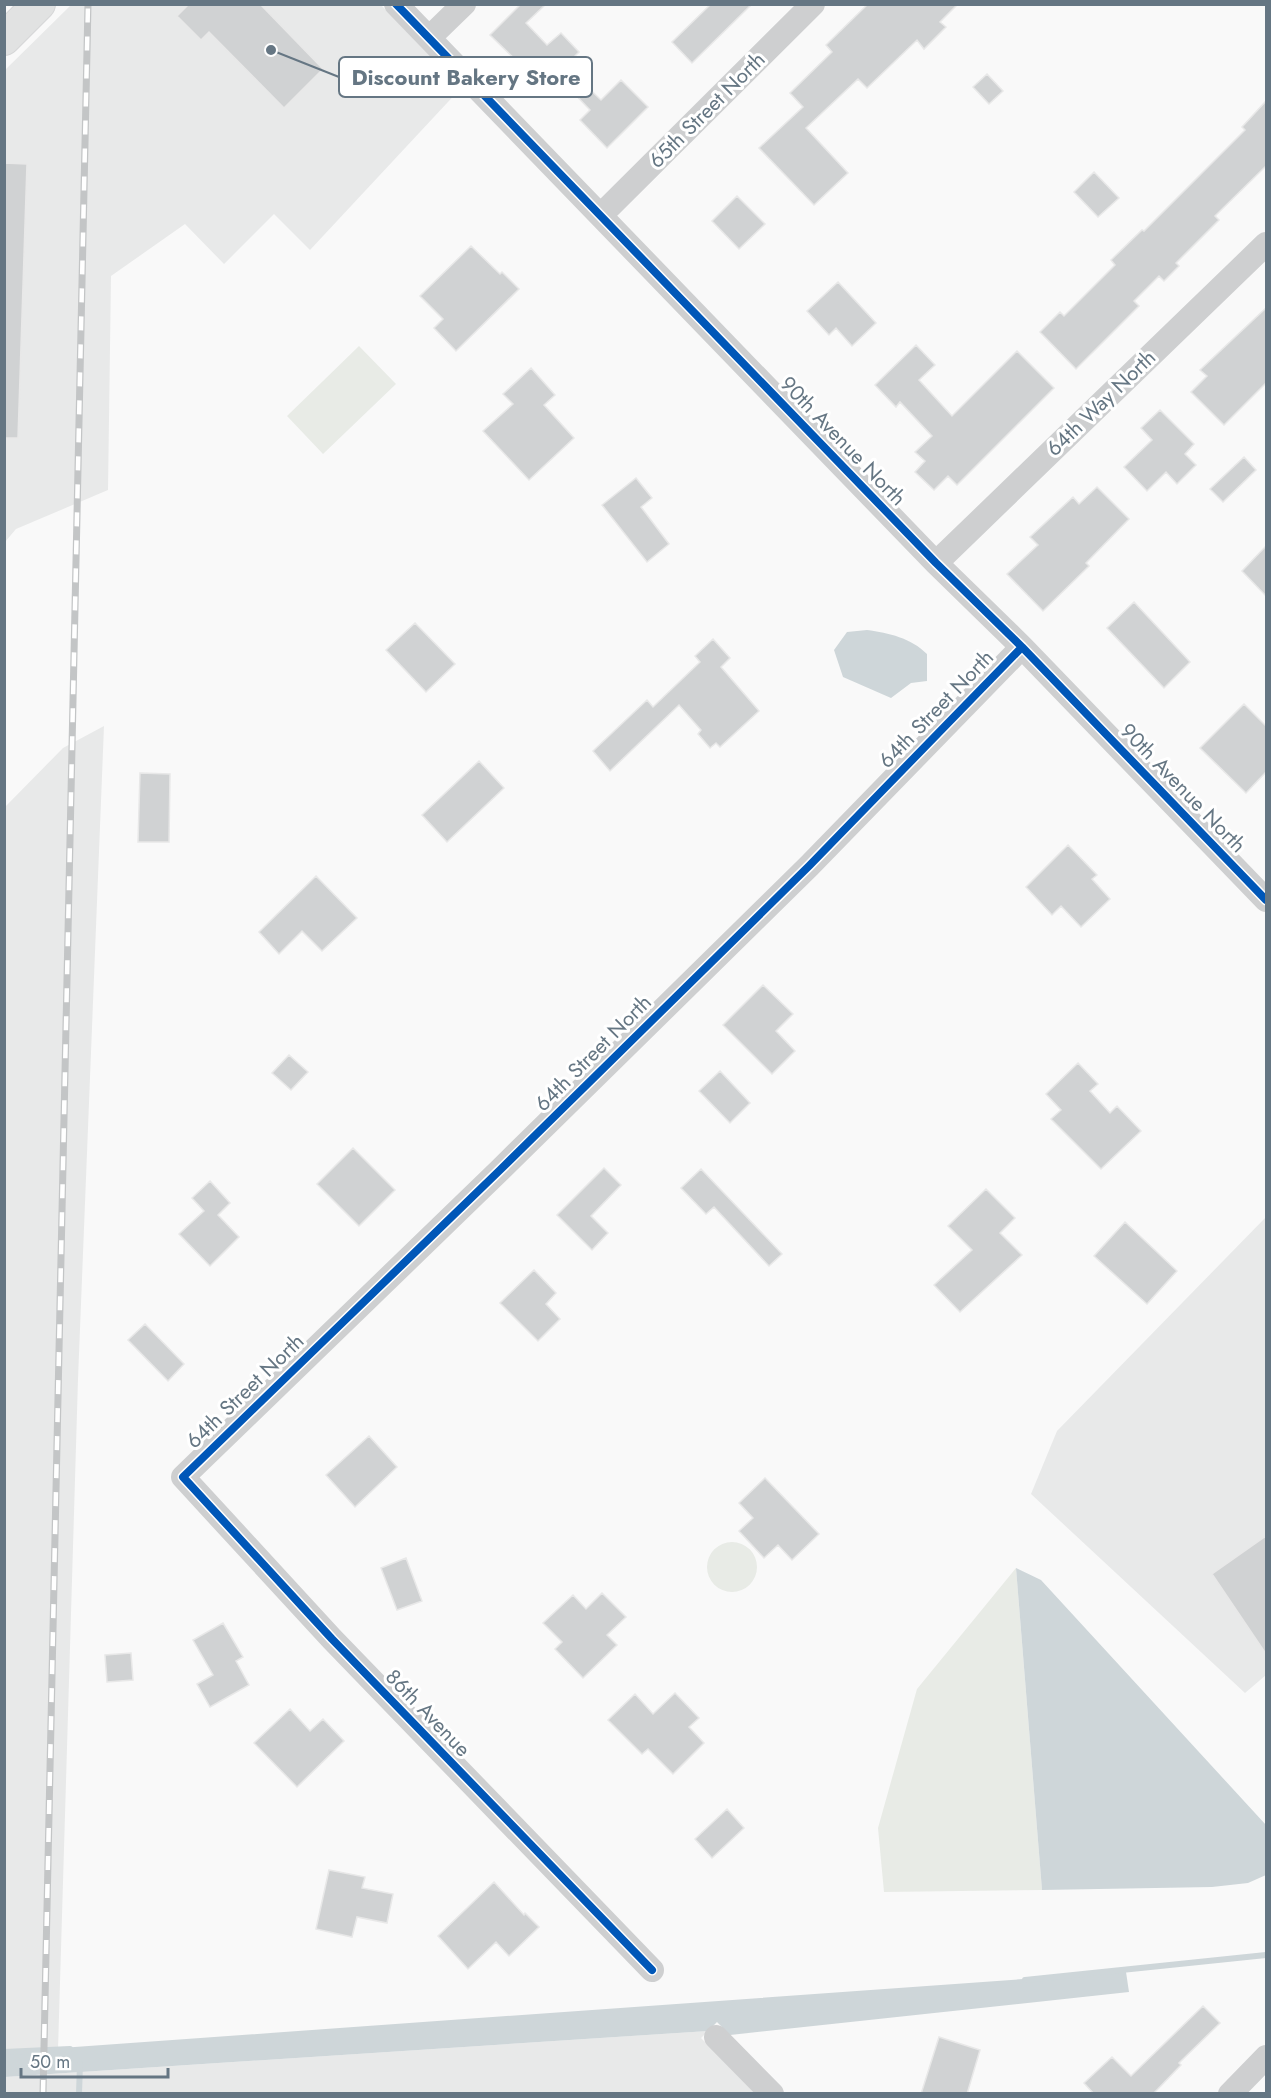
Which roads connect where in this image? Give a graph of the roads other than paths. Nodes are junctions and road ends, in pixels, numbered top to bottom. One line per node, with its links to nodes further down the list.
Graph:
1 (396, 4): 5 (street, 90th Avenue North)
2 (464, 4): 5 (street)
3 (813, 4): 7 (street, 65th Street North)
4 (37, 5): 6 (main road)
5 (429, 38): 7 (street, 90th Avenue North)
6 (4, 39)
7 (601, 215): 9 (street, 90th Avenue North)
8 (1266, 244): 9 (street, 64th Way North)
9 (936, 563): 10 (street, 90th Avenue North)
10 (1022, 647): 11 (street, 90th Avenue North); 12 (street, 64th Street North)
11 (1266, 900)
12 (183, 1477): 13 (street, 86th Avenue)
13 (652, 1970)
14 (716, 2037): 16 (street)
15 (1266, 2057): 17 (street)
16 (772, 2094)
17 (1230, 2094)

